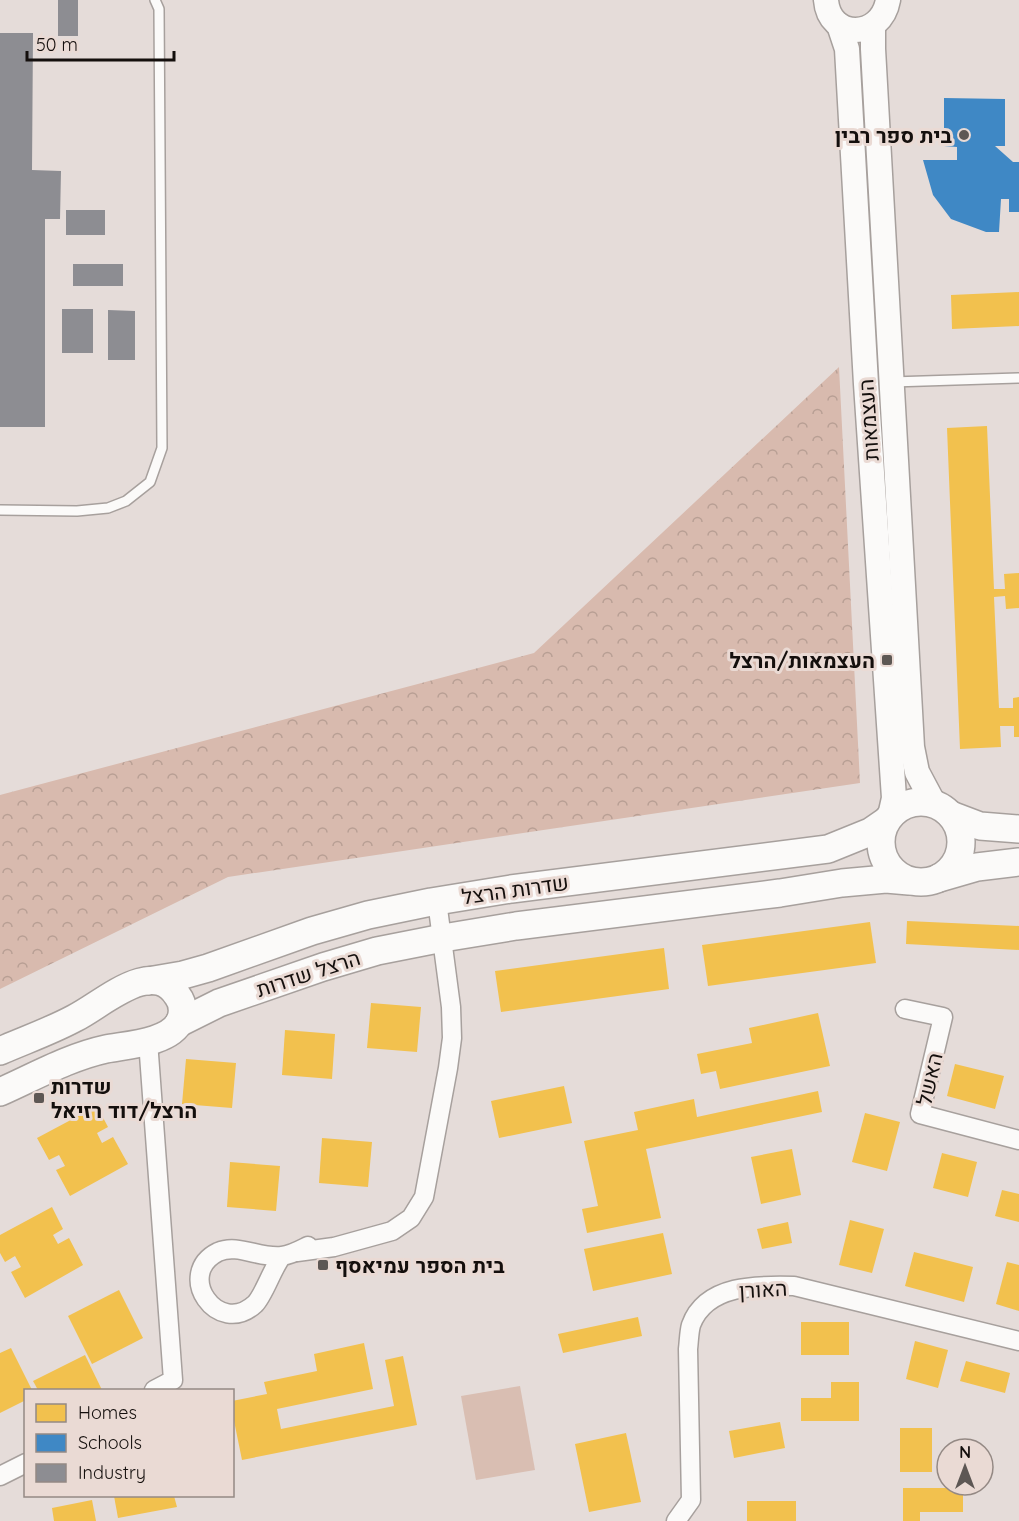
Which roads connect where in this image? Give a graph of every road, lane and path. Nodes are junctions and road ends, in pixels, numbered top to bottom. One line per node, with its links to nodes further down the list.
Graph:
1 (155, 0): 8 (lane)
2 (826, 0): 4 (street, העצמאות)
3 (888, 0): 5 (street)
4 (839, 25): 5 (street); 10 (street, העצמאות)
5 (873, 26): 7 (street, העצמאות)
6 (1019, 378): 7 (lane)
7 (892, 382): 9 (street, העצמאות)
8 (0, 510)
9 (942, 810): 10 (main road); 11 (main road); 13 (main road)
10 (888, 818): 14 (main road); 15 (main road, שדרות הרצל)
11 (1019, 829)
12 (1019, 862): 13 (main road)
13 (938, 878): 14 (main road)
14 (909, 881): 16 (main road, שדרות הרצל)
15 (437, 901): 16 (street); 17 (main road, שדרות הרצל)
16 (443, 938): 20 (main road, הרצל שדרות); 25 (street)
17 (148, 981): 18 (main road); 20 (main road)
18 (108, 999): 21 (main road); 22 (main road)
19 (905, 1009): 24 (street, האשל)
20 (179, 1023): 21 (main road)
21 (137, 1044): 23 (main road); 27 (street)
22 (0, 1051)
23 (0, 1092)
24 (1019, 1140)
25 (290, 1254): 25 (street)
26 (1019, 1341): 30 (street, האורן)
27 (156, 1389)
28 (24, 1464): 29 (street)
29 (0, 1476)
30 (676, 1521)

